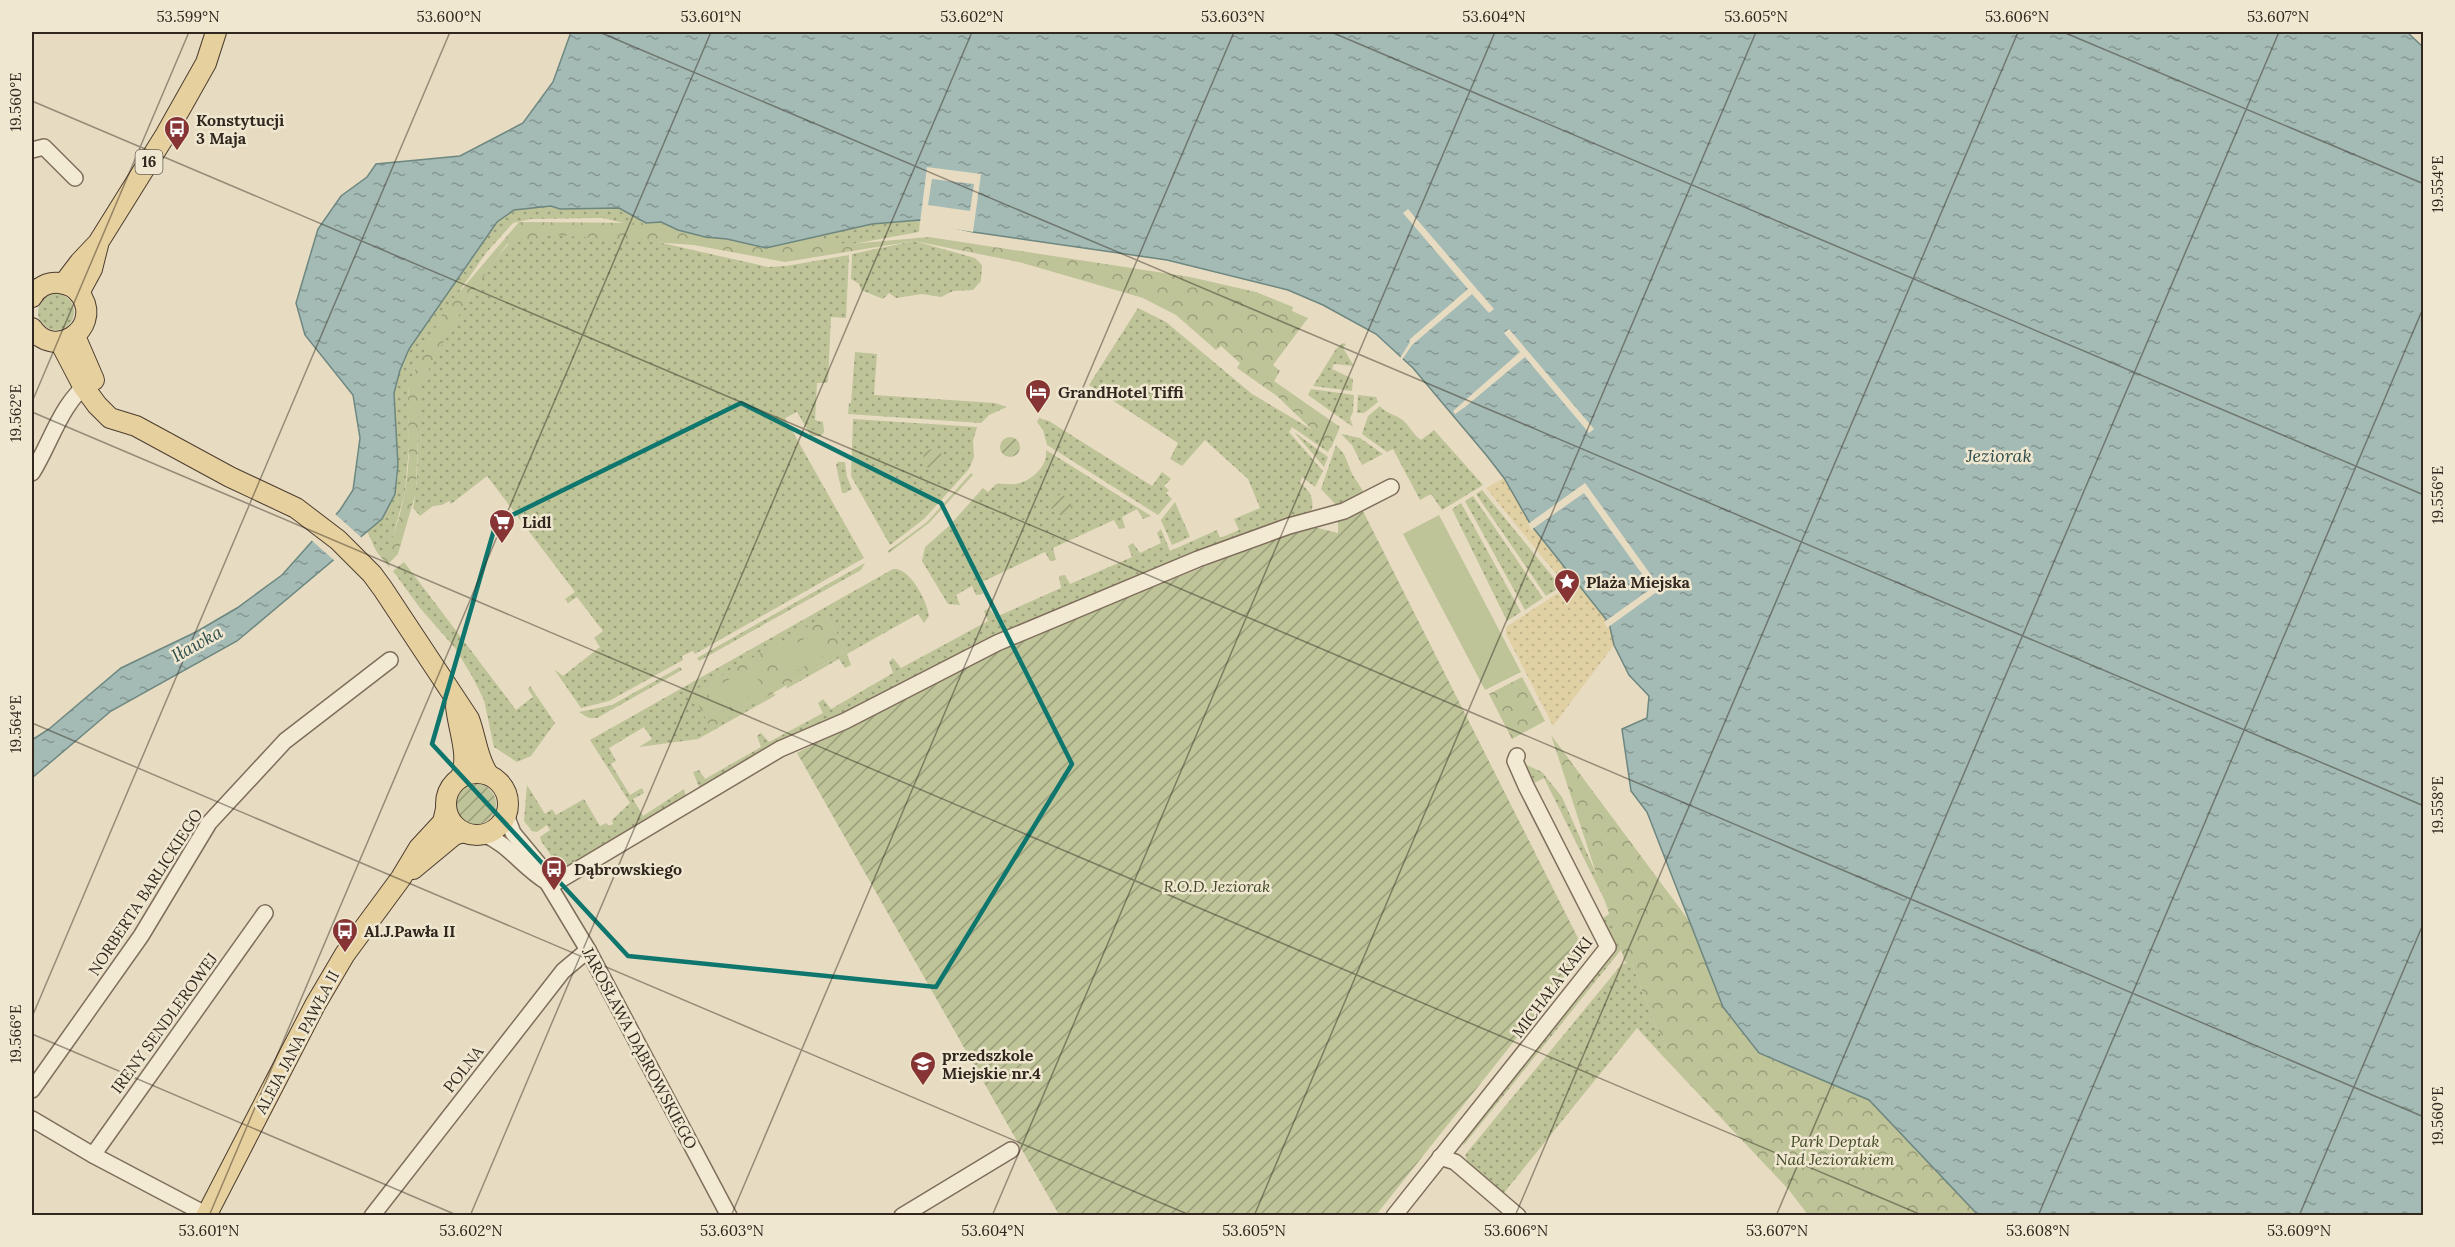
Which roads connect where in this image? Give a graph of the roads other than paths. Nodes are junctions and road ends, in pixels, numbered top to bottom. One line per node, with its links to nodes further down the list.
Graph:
1 (216, 32): 4 (main road, 16)
2 (32, 150): 3 (street)
3 (75, 178)
4 (72, 288): 5 (main road); 7 (main road)
5 (32, 297)
6 (33, 332): 7 (main road)
7 (68, 339): 8 (main road)
8 (88, 383): 9 (street); 12 (main road)
9 (32, 473)
10 (1391, 487): 20 (street)
11 (390, 660): 23 (street, NORBERTA BARLICKIEGO)
12 (456, 703): 14 (main road); 15 (main road)
13 (1517, 756): 27 (street, MICHAŁA KAJKI)
14 (488, 774): 15 (main road); 17 (main road)
15 (461, 777): 16 (main road)
16 (446, 809): 18 (main road); 19 (main road, ALEJA JANA PAWŁA II)
17 (506, 815): 18 (main road); 20 (street, JAROSŁAWA DĄBROWSKIEGO)
18 (473, 833): 19 (main road, ALEJA JANA PAWŁA II); 20 (street, JAROSŁAWA DĄBROWSKIEGO)
19 (401, 878): 28 (main road, ALEJA JANA PAWŁA II)
20 (549, 884): 22 (street, JAROSŁAWA DĄBROWSKIEGO)
21 (265, 913): 26 (street, IRENY SENDLEROWEJ)
22 (588, 950): 29 (street, POLNA); 30 (street, JAROSŁAWA DĄBROWSKIEGO)
23 (32, 1090)
24 (32, 1119): 26 (street)
25 (1011, 1150): 31 (street)
26 (93, 1155): 28 (street)
27 (1440, 1157): 32 (street, MICHAŁA KAJKI); 33 (street)
28 (207, 1215)
29 (372, 1215)
30 (729, 1215)
31 (902, 1215)
32 (1394, 1215)
33 (1518, 1215)

